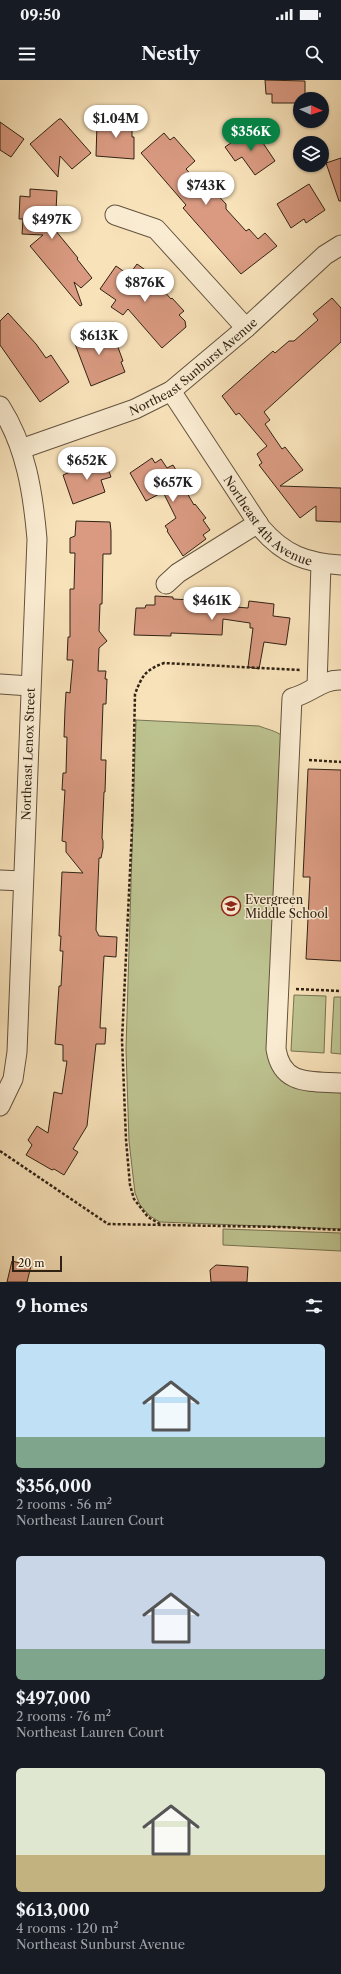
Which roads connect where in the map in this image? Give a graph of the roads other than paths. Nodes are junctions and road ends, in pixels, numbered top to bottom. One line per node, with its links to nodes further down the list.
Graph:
1 (115, 215): 3 (street)
2 (341, 245): 3 (street, Northeast Sunburst Avenue)
3 (246, 328): 4 (street, Northeast Sunburst Avenue)
4 (171, 391): 6 (street, Northeast Sunburst Avenue); 7 (street, Northeast 4th Avenue)
5 (0, 406): 6 (street, Northeast Lenox Street)
6 (21, 449): 13 (street, Northeast Lenox Street)
7 (258, 523): 8 (street, Northeast 4th Avenue); 10 (street)
8 (321, 564): 9 (street, Northeast 4th Avenue); 14 (street)
9 (341, 565)
10 (166, 584)
11 (341, 680): 14 (street)
12 (0, 684): 13 (street)
13 (30, 686): 16 (street, Northeast Lenox Street)
14 (317, 686): 17 (street)
15 (0, 880): 16 (street)
16 (23, 881): 18 (street, Northeast Lenox Street)
17 (341, 1082)
18 (0, 1106)

